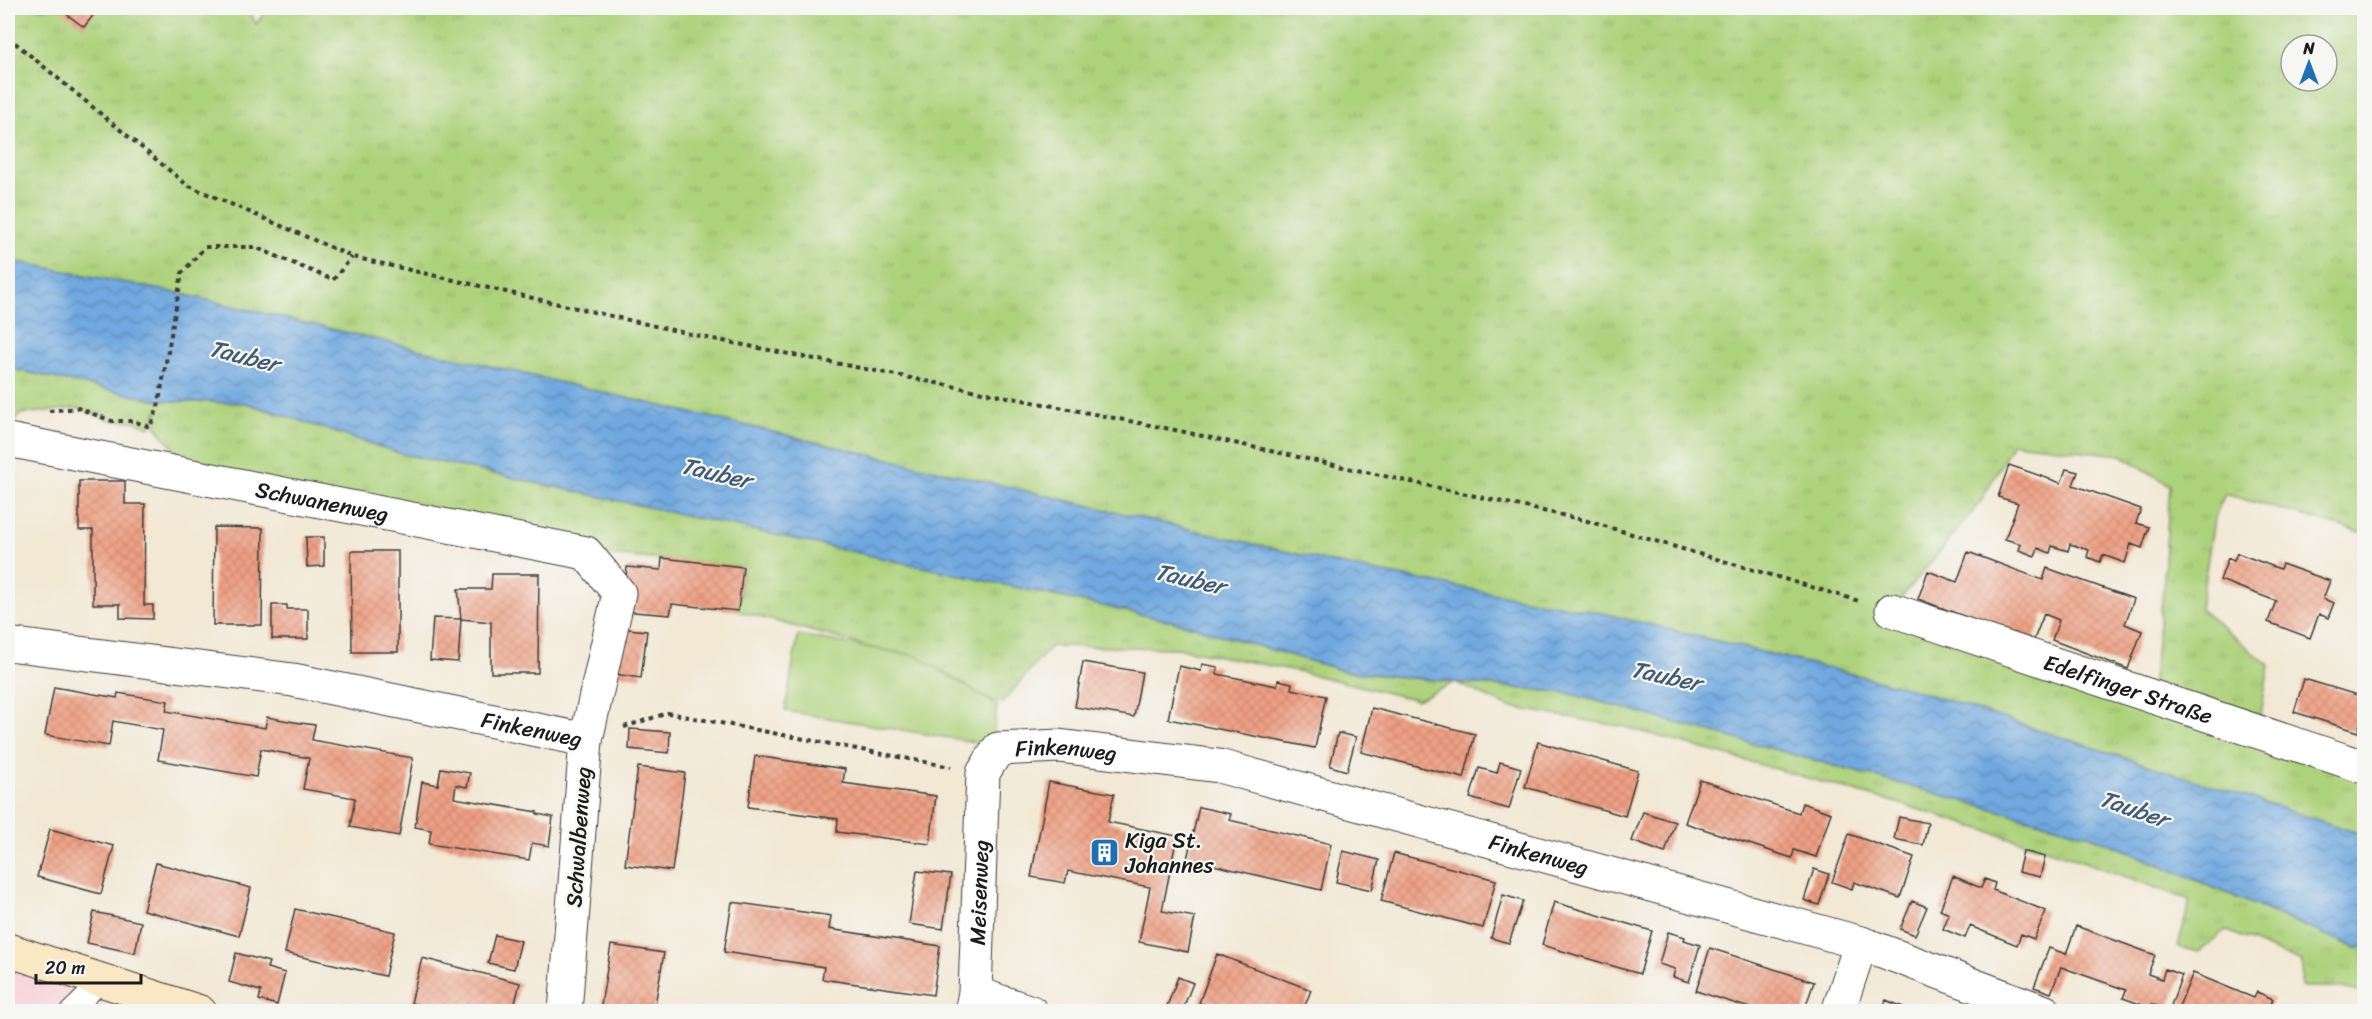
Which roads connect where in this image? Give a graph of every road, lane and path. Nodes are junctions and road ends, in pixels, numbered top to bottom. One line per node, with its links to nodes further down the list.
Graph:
1 (8, 37): 2 (path)
2 (352, 257): 3 (path); 6 (path)
3 (45, 412)
4 (8, 440): 5 (street, Schwanenweg)
5 (619, 593): 8 (street, Schwalbenweg)
6 (1892, 610): 9 (street, Edelfinger Straße)
7 (8, 644): 8 (street, Finkenweg)
8 (586, 740): 10 (path, Finkenweg); 17 (street, Schwalbenweg)
9 (2364, 767)
10 (983, 773): 11 (street, Finkenweg); 14 (street, Meisenweg)
11 (1861, 943): 19 (street); 20 (street, Finkenweg)
12 (8, 950): 13 (street)
13 (103, 980): 15 (lane); 16 (street)
14 (973, 1002): 18 (street)
15 (70, 1011)
16 (200, 1011)
17 (565, 1011)
18 (1031, 1011)
19 (1838, 1011)
20 (2045, 1011)

